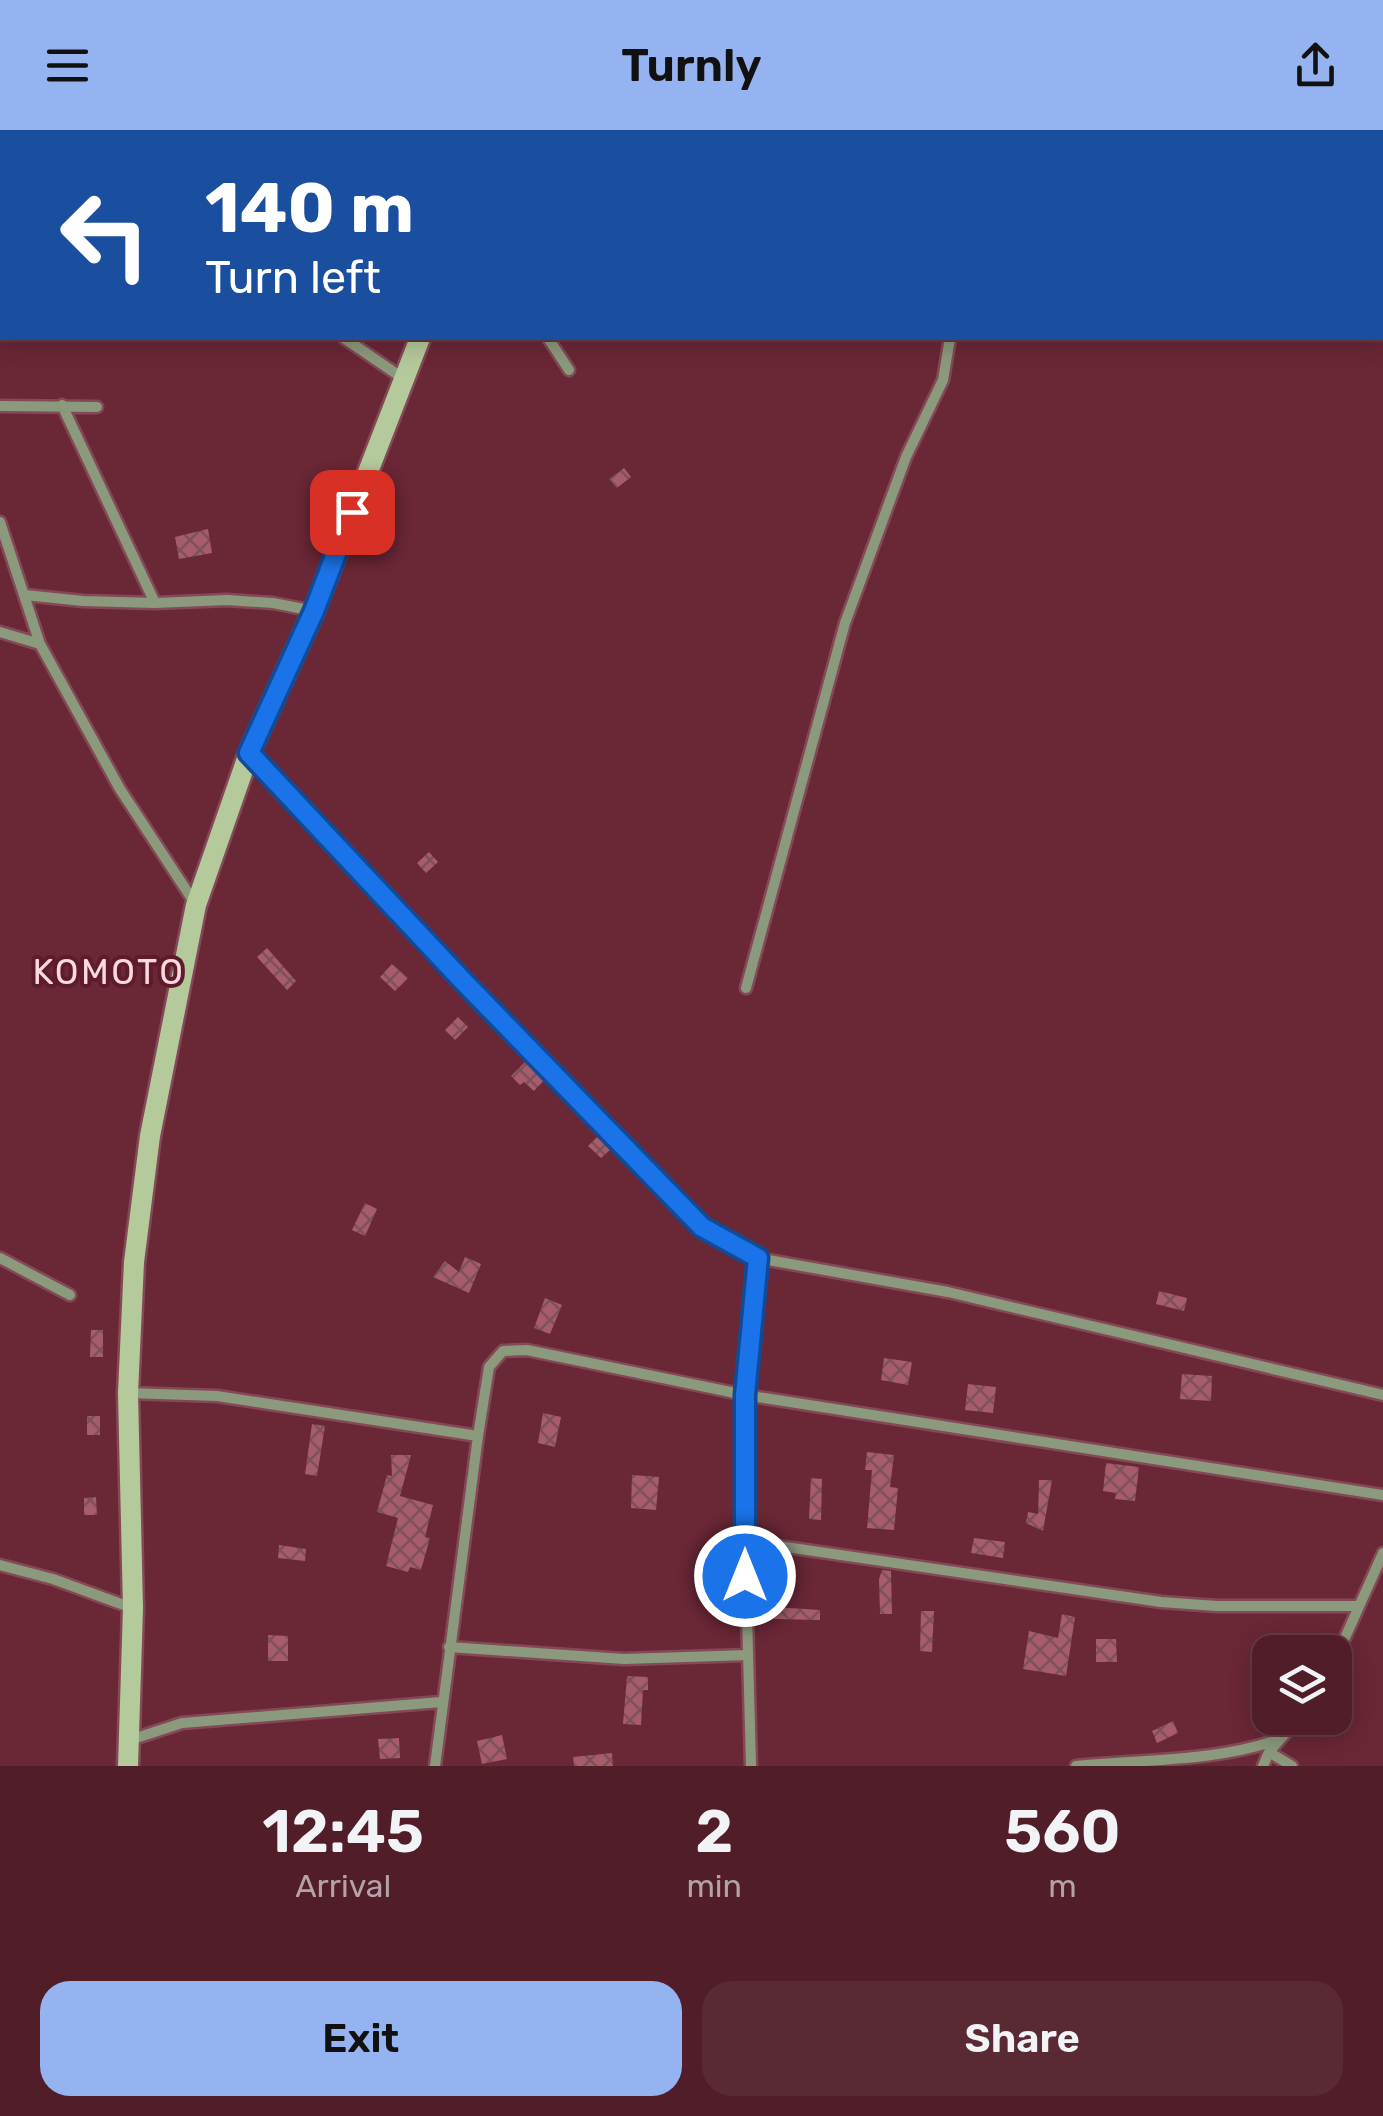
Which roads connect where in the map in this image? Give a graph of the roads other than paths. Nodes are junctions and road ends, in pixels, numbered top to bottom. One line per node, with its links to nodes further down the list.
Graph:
1 (347, 340): 6 (street)
2 (419, 340): 6 (street)
3 (549, 340): 5 (street)
4 (950, 340): 18 (street)
5 (569, 370)
6 (404, 379): 13 (street)
7 (62, 405): 8 (street); 9 (street); 12 (street)
8 (0, 406)
9 (97, 407)
10 (0, 522): 11 (street)
11 (25, 595): 12 (street); 15 (street)
12 (155, 603): 13 (street)
13 (314, 611): 16 (street)
14 (0, 632): 15 (street)
15 (40, 644): 17 (street)
16 (249, 753): 17 (street); 20 (street)
17 (196, 905): 22 (street)
18 (746, 988)
19 (0, 1258): 21 (street)
20 (758, 1258): 23 (street); 24 (street)
21 (70, 1295)
22 (128, 1393): 25 (street); 31 (street)
23 (745, 1395): 25 (street); 26 (street); 27 (street)
24 (1383, 1395)
25 (478, 1436): 33 (street)
26 (1383, 1495)
27 (745, 1541): 30 (street); 34 (street)
28 (1383, 1554): 30 (street)
29 (0, 1565): 31 (street)
30 (1358, 1606): 32 (street)
31 (132, 1608): 38 (street)
32 (1346, 1635)
33 (449, 1646): 34 (street); 35 (street)
34 (748, 1655): 42 (street)
35 (441, 1702): 38 (street); 41 (street)
36 (1284, 1735): 37 (street)
37 (1280, 1739): 39 (street); 43 (street)
38 (128, 1740): 40 (street)
39 (1269, 1752): 44 (street); 45 (street)
40 (128, 1766)
41 (434, 1766)
42 (751, 1766)
43 (1076, 1766)
44 (1264, 1766)
45 (1292, 1766)

